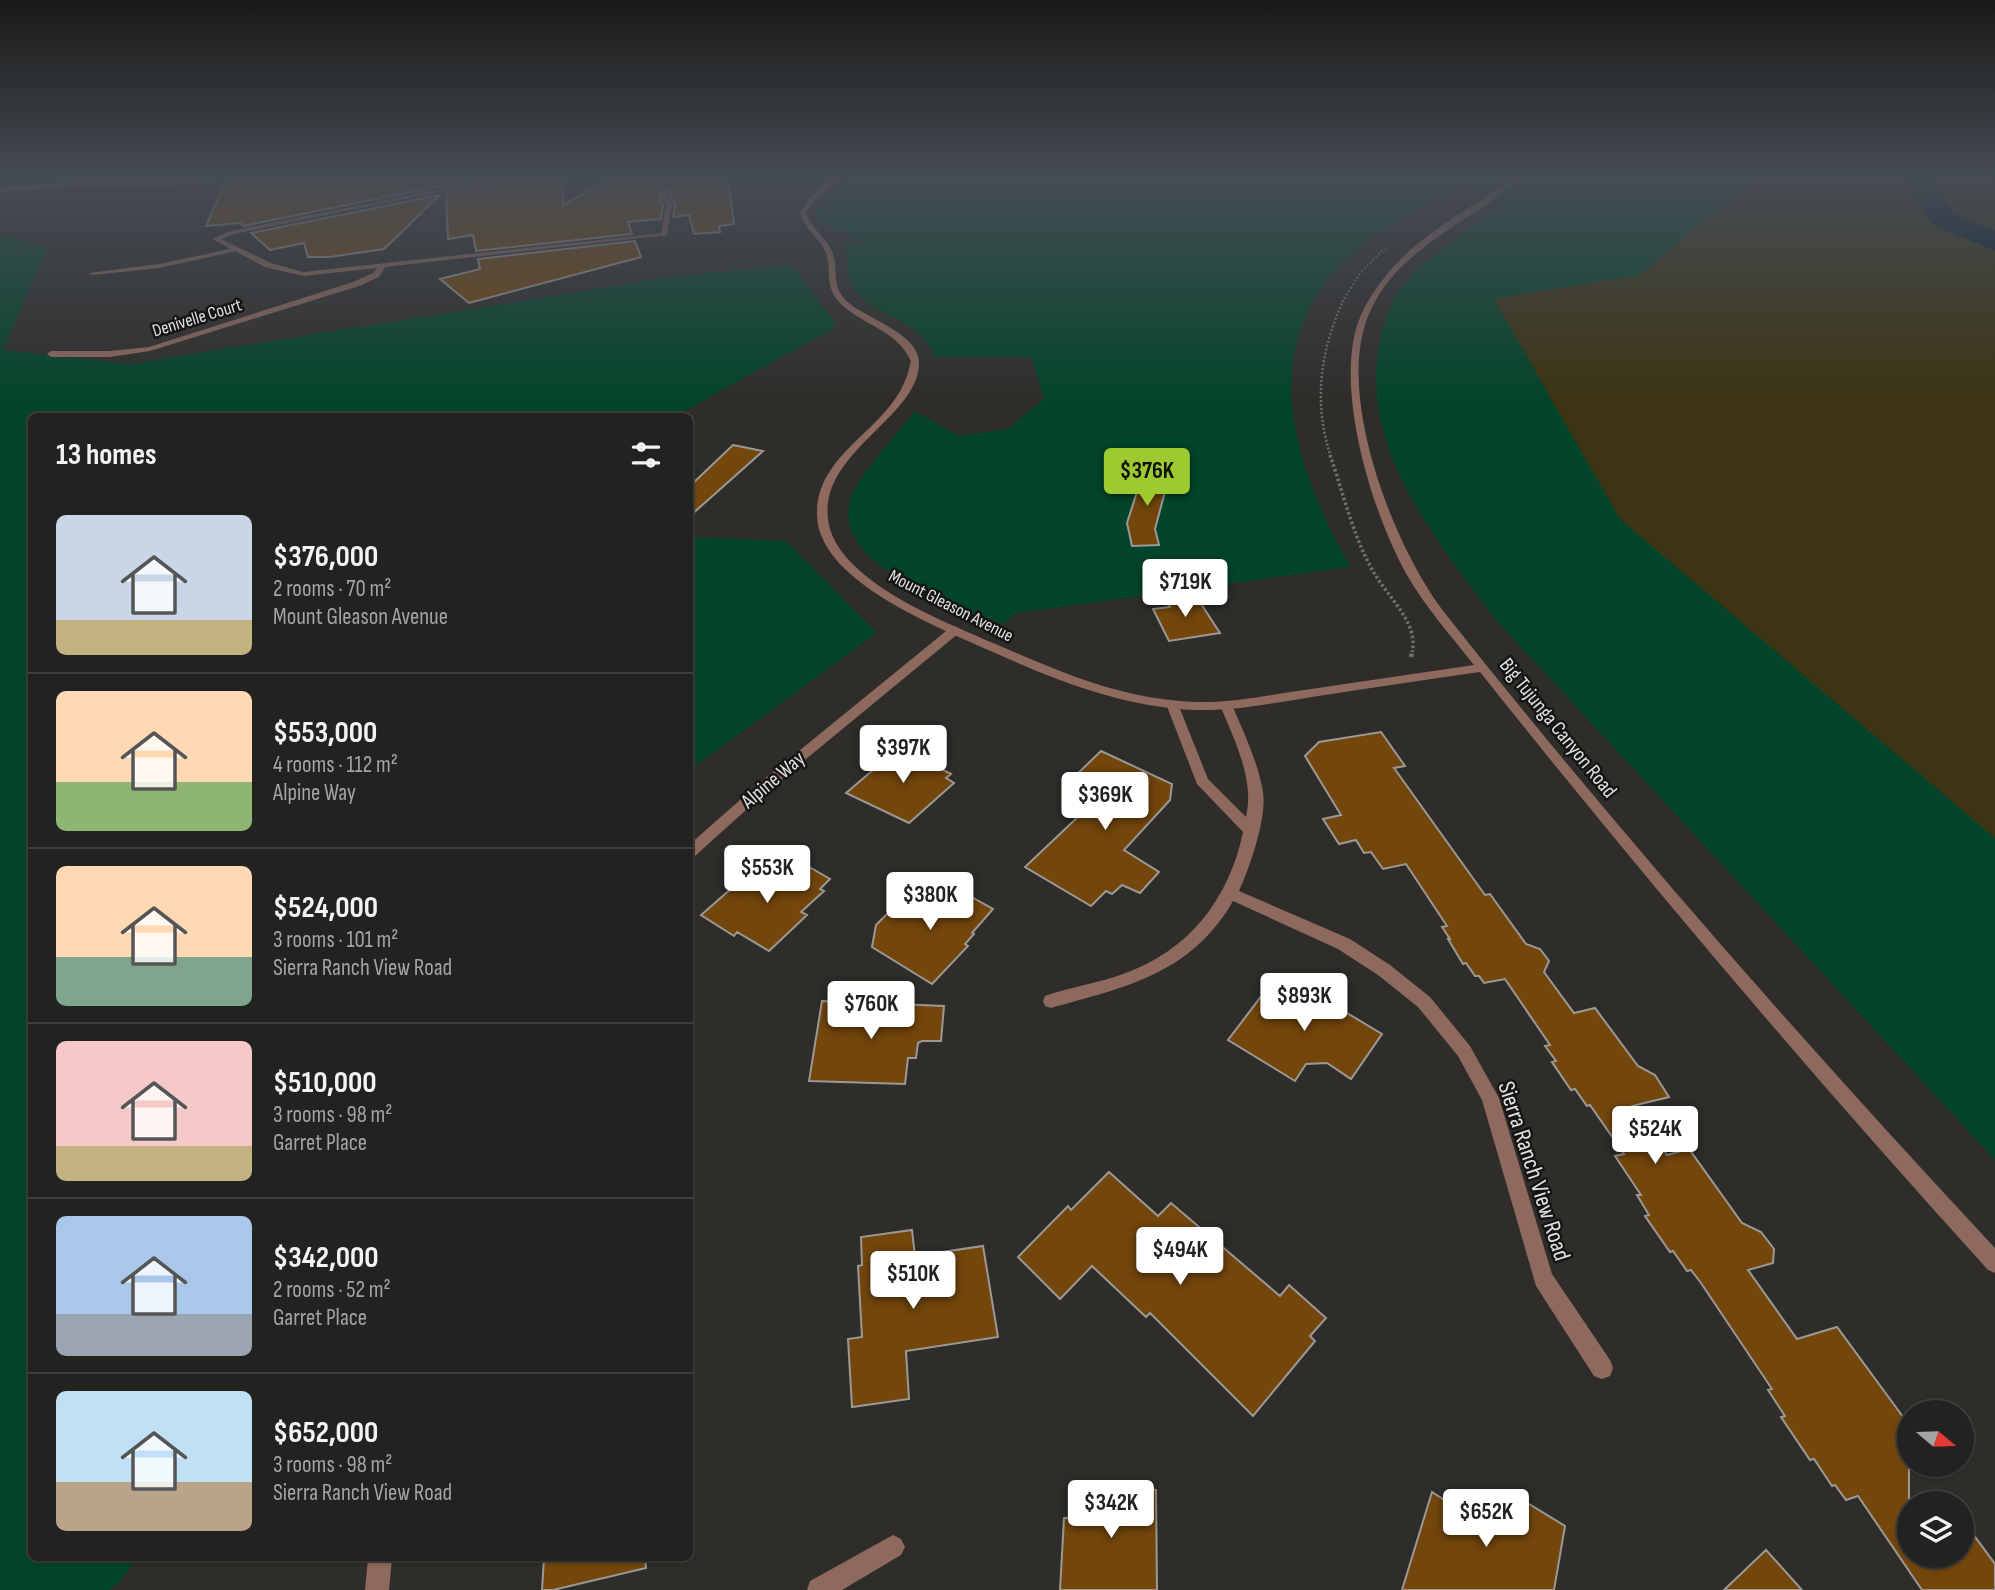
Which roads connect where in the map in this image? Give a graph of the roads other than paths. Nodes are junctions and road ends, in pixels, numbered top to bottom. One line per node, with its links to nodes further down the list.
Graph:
1 (225, 252): 7 (street)
2 (241, 252): 6 (street)
3 (504, 252): 6 (street)
4 (829, 252): 9 (street, Mount Gleason Avenue)
5 (1412, 252): 10 (street, Big Tujunga Canyon Road)
6 (382, 266): 8 (street, Denivelle Court)
7 (93, 273)
8 (51, 354)
9 (955, 630): 11 (street, Mount Gleason Avenue); 14 (street, Alpine Way)
10 (1483, 668): 12 (street, Mount Gleason Avenue); 17 (street, Big Tujunga Canyon Road)
11 (1172, 704): 12 (street, Mount Gleason Avenue); 13 (street)
12 (1226, 705): 13 (street)
13 (1250, 830): 15 (street)
14 (693, 849)
15 (1231, 894): 16 (street); 18 (street, Sierra Ranch View Road)
16 (1051, 1000)
17 (1995, 1263)
18 (1602, 1367)
19 (892, 1547): 22 (street)
20 (380, 1561): 21 (street)
21 (377, 1590)
22 (819, 1590)

